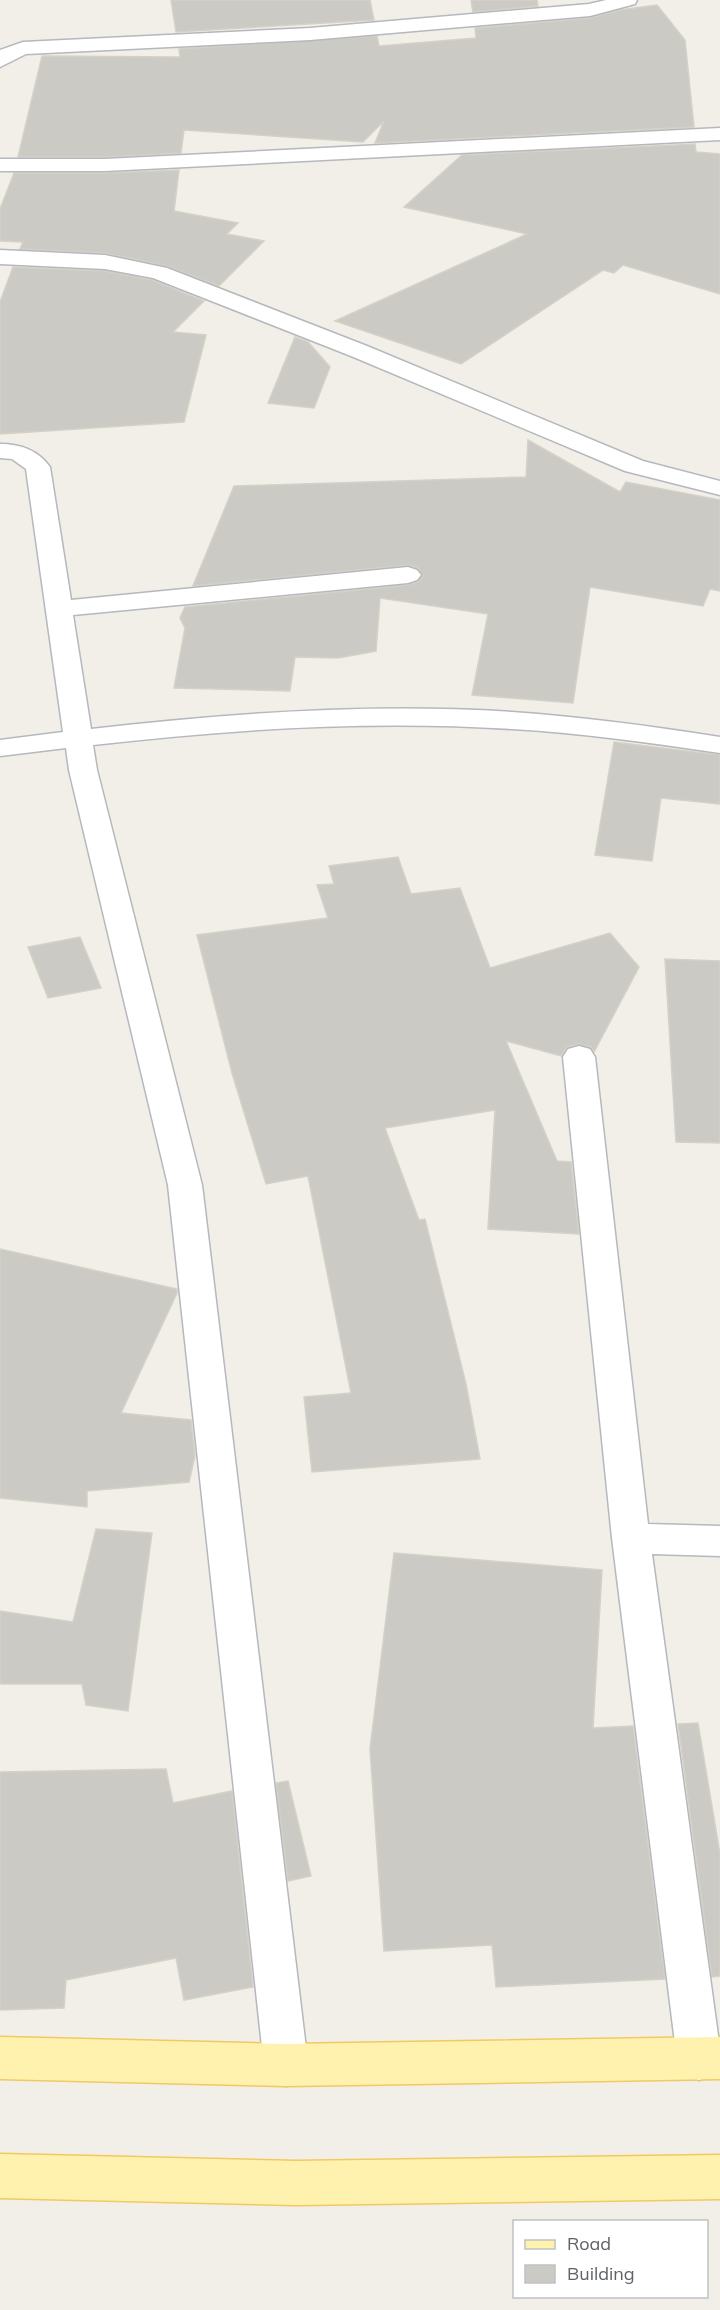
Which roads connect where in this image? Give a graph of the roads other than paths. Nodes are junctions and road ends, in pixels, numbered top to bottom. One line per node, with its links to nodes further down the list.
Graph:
1 (628, 0): 2 (street)
2 (0, 61)
3 (720, 134): 4 (street)
4 (0, 165)
5 (0, 257): 7 (street)
6 (0, 451): 9 (street)
7 (720, 488)
8 (408, 575): 9 (street)
9 (59, 609): 10 (street)
10 (78, 738): 11 (street); 12 (street); 18 (street)
11 (720, 745)
12 (0, 748)
13 (579, 1058): 14 (street)
14 (632, 1538): 15 (street); 17 (street)
15 (720, 1541)
16 (0, 2058): 18 (main road)
17 (710, 2059): 18 (main road)
18 (286, 2065)
19 (0, 2176): 20 (main road)
20 (720, 2176)

